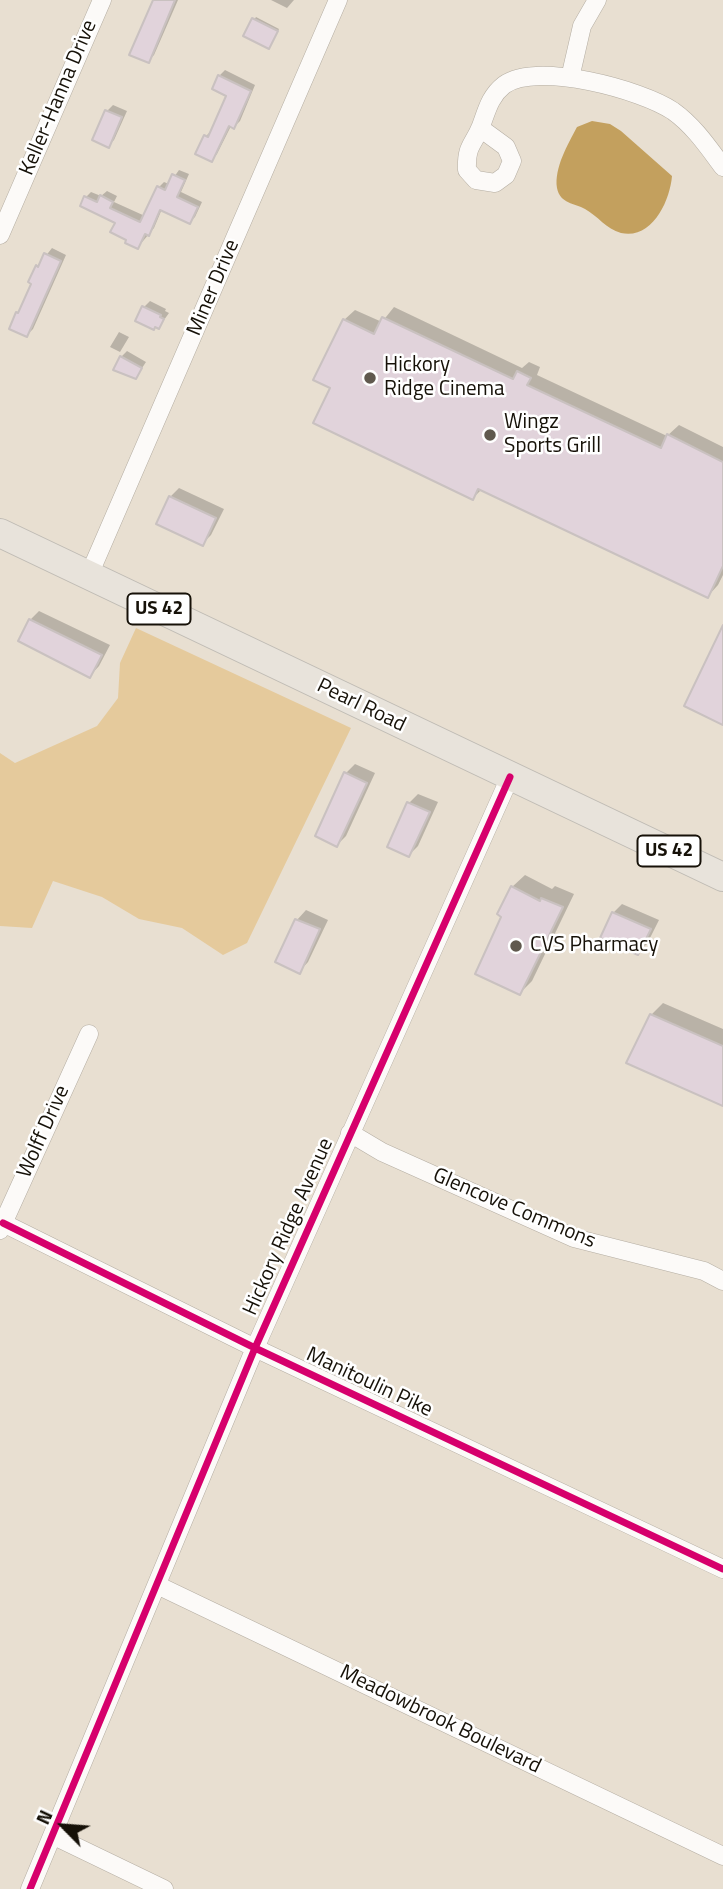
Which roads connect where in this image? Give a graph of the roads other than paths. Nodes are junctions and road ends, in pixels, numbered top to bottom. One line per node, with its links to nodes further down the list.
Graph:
1 (102, 0): 7 (street, Keller-Hanna Drive)
2 (338, 0): 9 (street, Miner Drive)
3 (597, 0): 4 (street)
4 (570, 78): 5 (street); 6 (street)
5 (480, 128)
6 (723, 166)
7 (0, 235)
8 (0, 533): 9 (main road, Pearl Road / US 42)
9 (89, 575): 10 (main road, Pearl Road / US 42)
10 (510, 777): 11 (main road, Pearl Road / US 42); 13 (street, Hickory Ridge Avenue)
11 (723, 877)
12 (89, 1034): 14 (street, Wolff Drive)
13 (350, 1133): 15 (street, Glencove Commons); 16 (street, Hickory Ridge Avenue)
14 (2, 1226): 16 (street, Manitoulin Pike)
15 (723, 1280)
16 (255, 1348): 17 (street, Manitoulin Pike); 18 (street, Hickory Ridge Avenue)
17 (723, 1569)
18 (157, 1585): 19 (street, Hickory Ridge Avenue); 20 (street, Meadowbrook Boulevard)
19 (54, 1836): 21 (street, Hickory Ridge Avenue); 22 (street)
20 (723, 1856)
21 (30, 1889)
22 (164, 1889)

